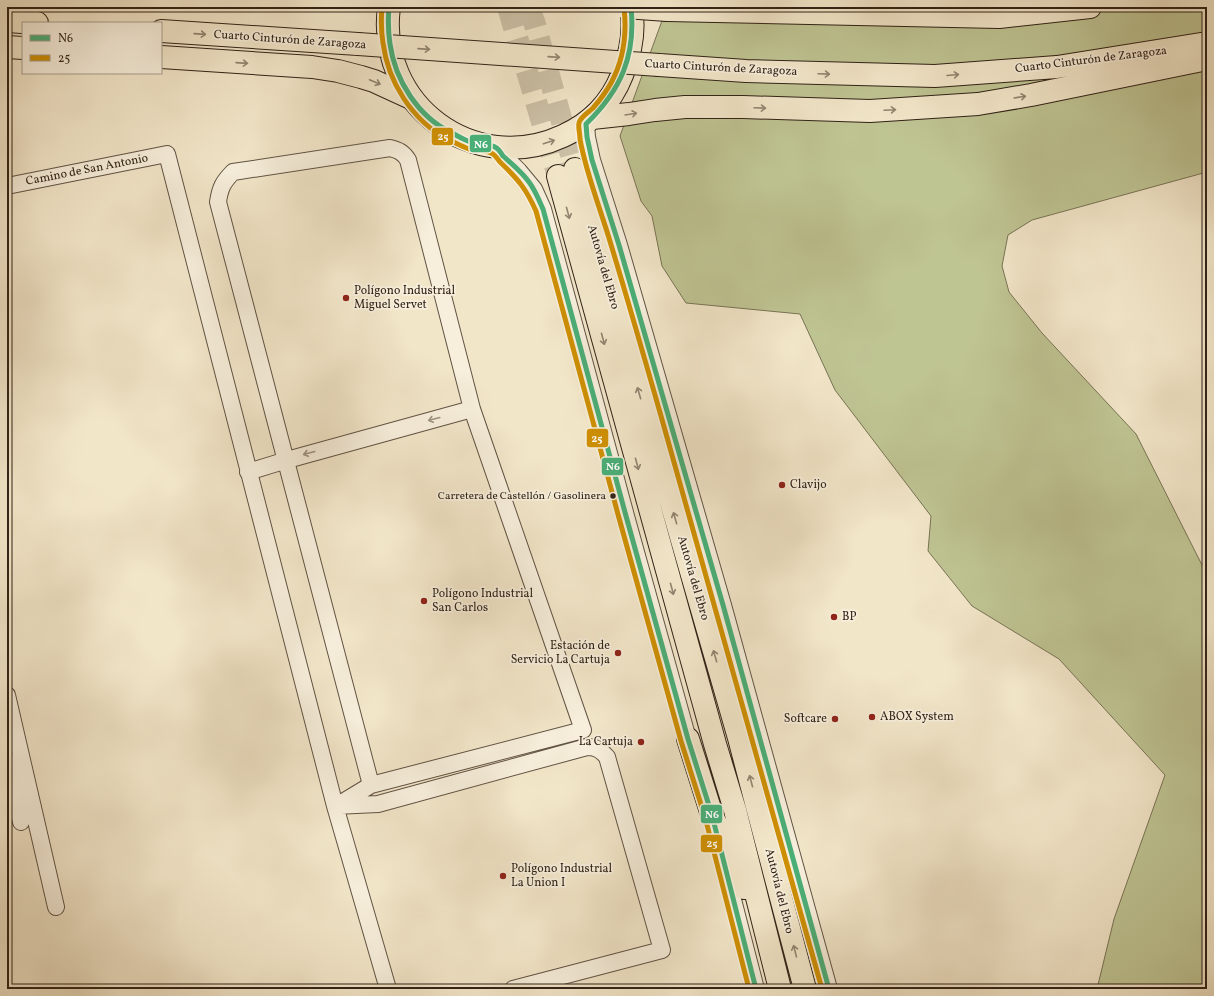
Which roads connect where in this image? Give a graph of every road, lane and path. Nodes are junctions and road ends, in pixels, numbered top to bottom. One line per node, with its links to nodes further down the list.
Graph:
1 (389, 7): 13 (highway)
2 (625, 7): 4 (highway, bridge)
3 (631, 7): 14 (highway)
4 (1090, 7)
5 (7, 21): 6 (highway)
6 (22, 22)
7 (162, 31): 8 (highway, Cuarto Cinturón de Zaragoza, one-way to 8, bridge)
8 (1207, 43)
9 (7, 47): 10 (highway)
10 (22, 48)
11 (162, 57): 13 (highway, one-way to 13)
12 (1207, 59): 14 (highway, one-way to 12)
13 (411, 98): 15 (highway)
14 (589, 121): 15 (highway, one-way to 14); 34 (street)
15 (495, 148): 21 (street)
16 (7, 186): 19 (street, Camino de San Antonio)
17 (472, 409): 18 (street, one-way to 18); 18 (street); 23 (street)
18 (287, 460): 19 (street); 23 (street)
19 (248, 472): 24 (street)
20 (7, 695): 27 (street)
21 (688, 739): 25 (highway)
22 (7, 760): 26 (street)
23 (371, 785): 24 (street)
24 (334, 806): 29 (street); 30 (street)
25 (712, 815): 28 (highway); 31 (street)
26 (21, 822)
27 (56, 907)
28 (770, 949): 32 (highway, Autovía del Ebro); 33 (highway, Autovía del Ebro, one-way to 28)
29 (388, 989)
30 (513, 989)
31 (756, 989)
32 (780, 989)
33 (805, 989)
34 (829, 989)

